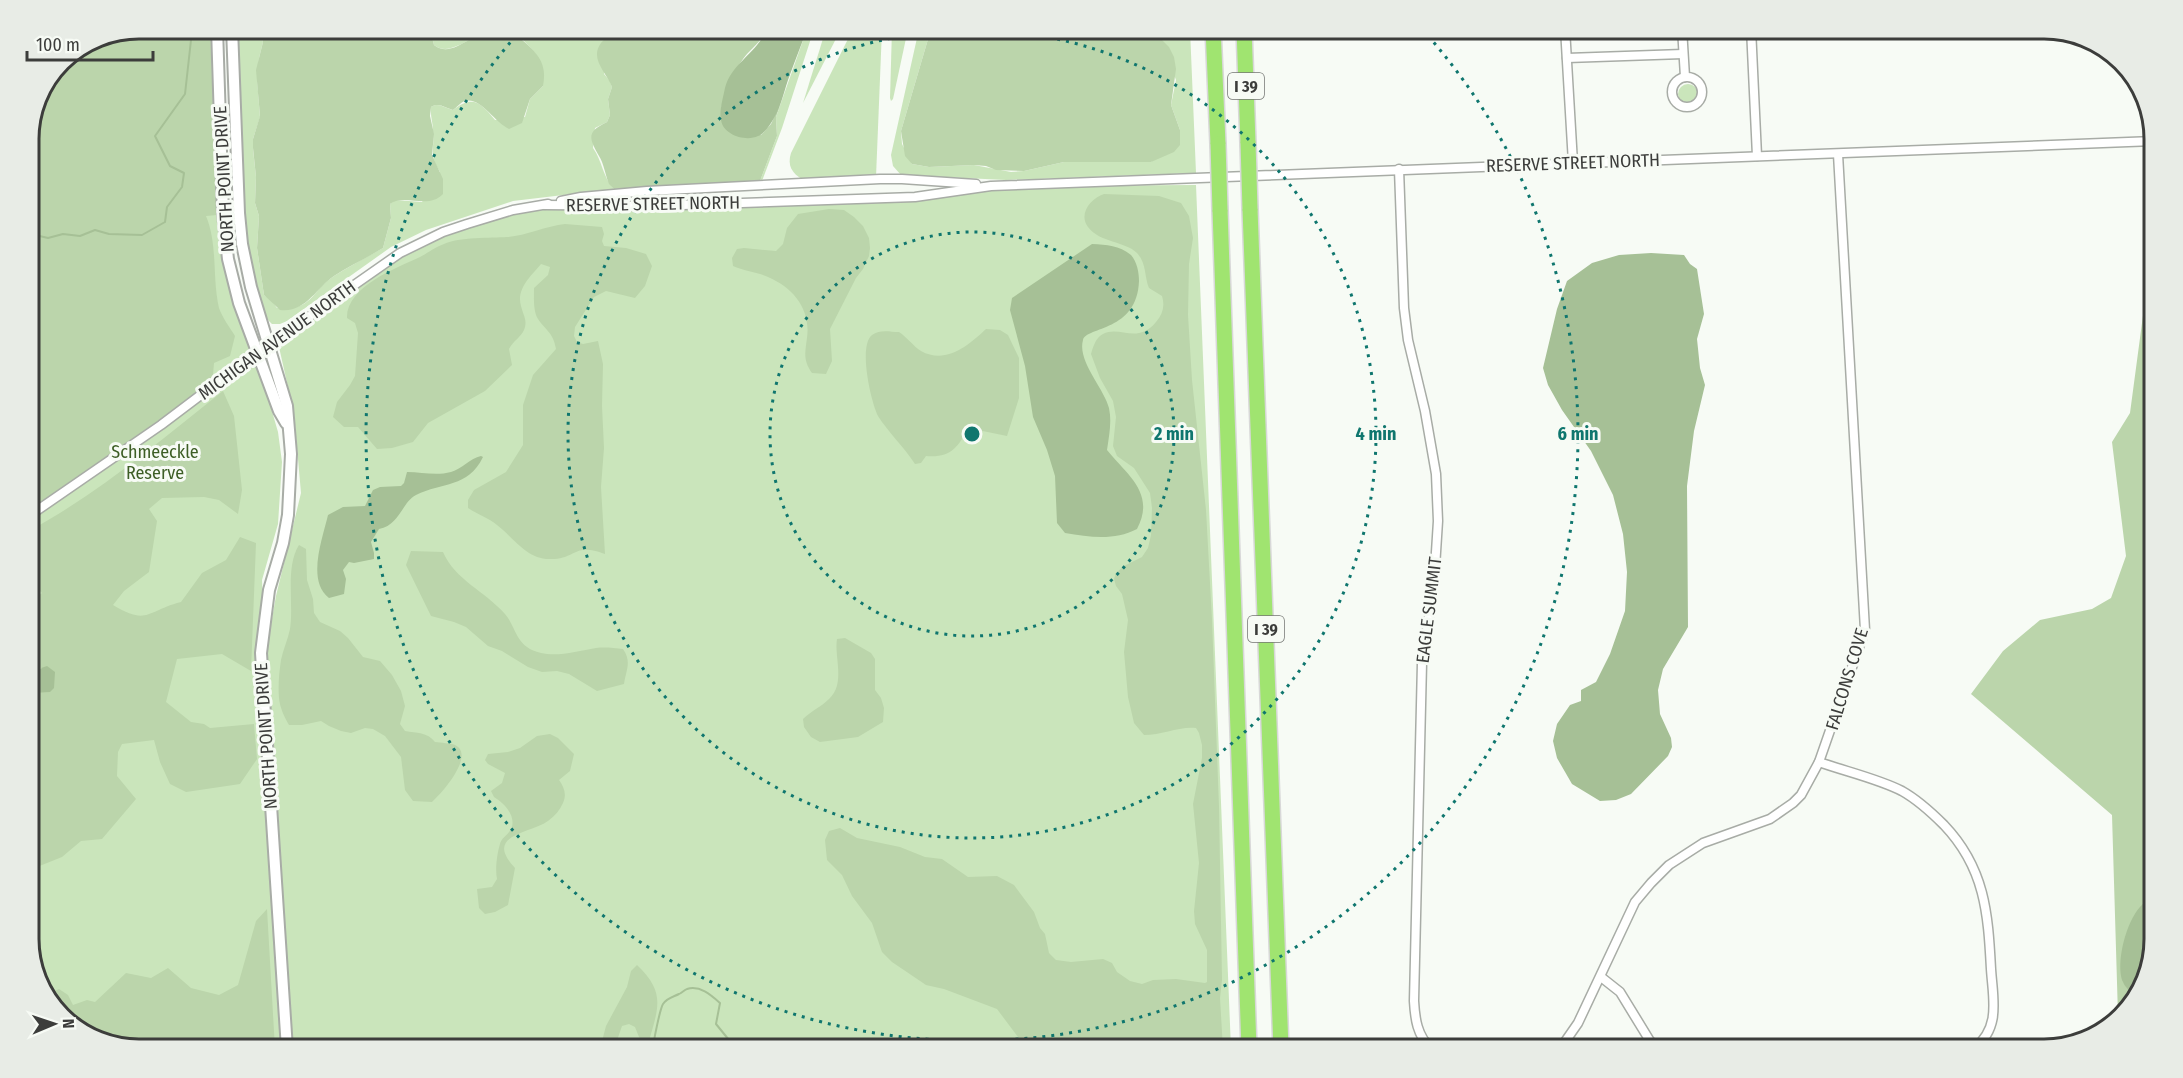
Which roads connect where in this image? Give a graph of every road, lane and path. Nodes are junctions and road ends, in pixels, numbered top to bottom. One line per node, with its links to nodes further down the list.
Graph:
1 (217, 39): 19 (street, NORTH POINT DRIVE)
2 (232, 39): 18 (street, NORTH POINT DRIVE)
3 (1213, 39): 25 (highway, I 39, bridge)
4 (1244, 39): 26 (highway, I 39, bridge)
5 (1566, 39): 9 (street)
6 (1682, 39): 8 (street)
7 (1752, 39): 13 (street)
8 (1683, 54): 9 (street); 10 (street)
9 (1567, 58): 14 (street)
10 (1685, 77)
11 (2144, 141): 12 (street, RESERVE STREET NORTH)
12 (1838, 154): 13 (street, RESERVE STREET NORTH); 22 (street, FALCONS COVE)
13 (1757, 156): 14 (street, RESERVE STREET NORTH)
14 (1572, 163): 15 (street, RESERVE STREET NORTH)
15 (1399, 169): 16 (street, RESERVE STREET NORTH); 27 (street, EAGLE SUMMIT)
16 (991, 186): 17 (street, RESERVE STREET NORTH); 17 (street, RESERVE STREET NORTH)
17 (545, 205): 18 (street, MICHIGAN AVENUE NORTH)
18 (268, 345): 19 (street, MICHIGAN AVENUE NORTH); 20 (street, NORTH POINT DRIVE)
19 (258, 352): 20 (street, NORTH POINT DRIVE); 21 (street, MICHIGAN AVENUE NORTH)
20 (288, 426): 24 (street, NORTH POINT DRIVE)
21 (39, 509)
22 (1819, 762): 23 (street, FALCONS COVE); 30 (street)
23 (1601, 977): 28 (street, FALCONS COVE); 29 (street)
24 (285, 1039)
25 (1249, 1039)
26 (1281, 1039)
27 (1423, 1039)
28 (1567, 1039)
29 (1649, 1039)
30 (1984, 1039)

